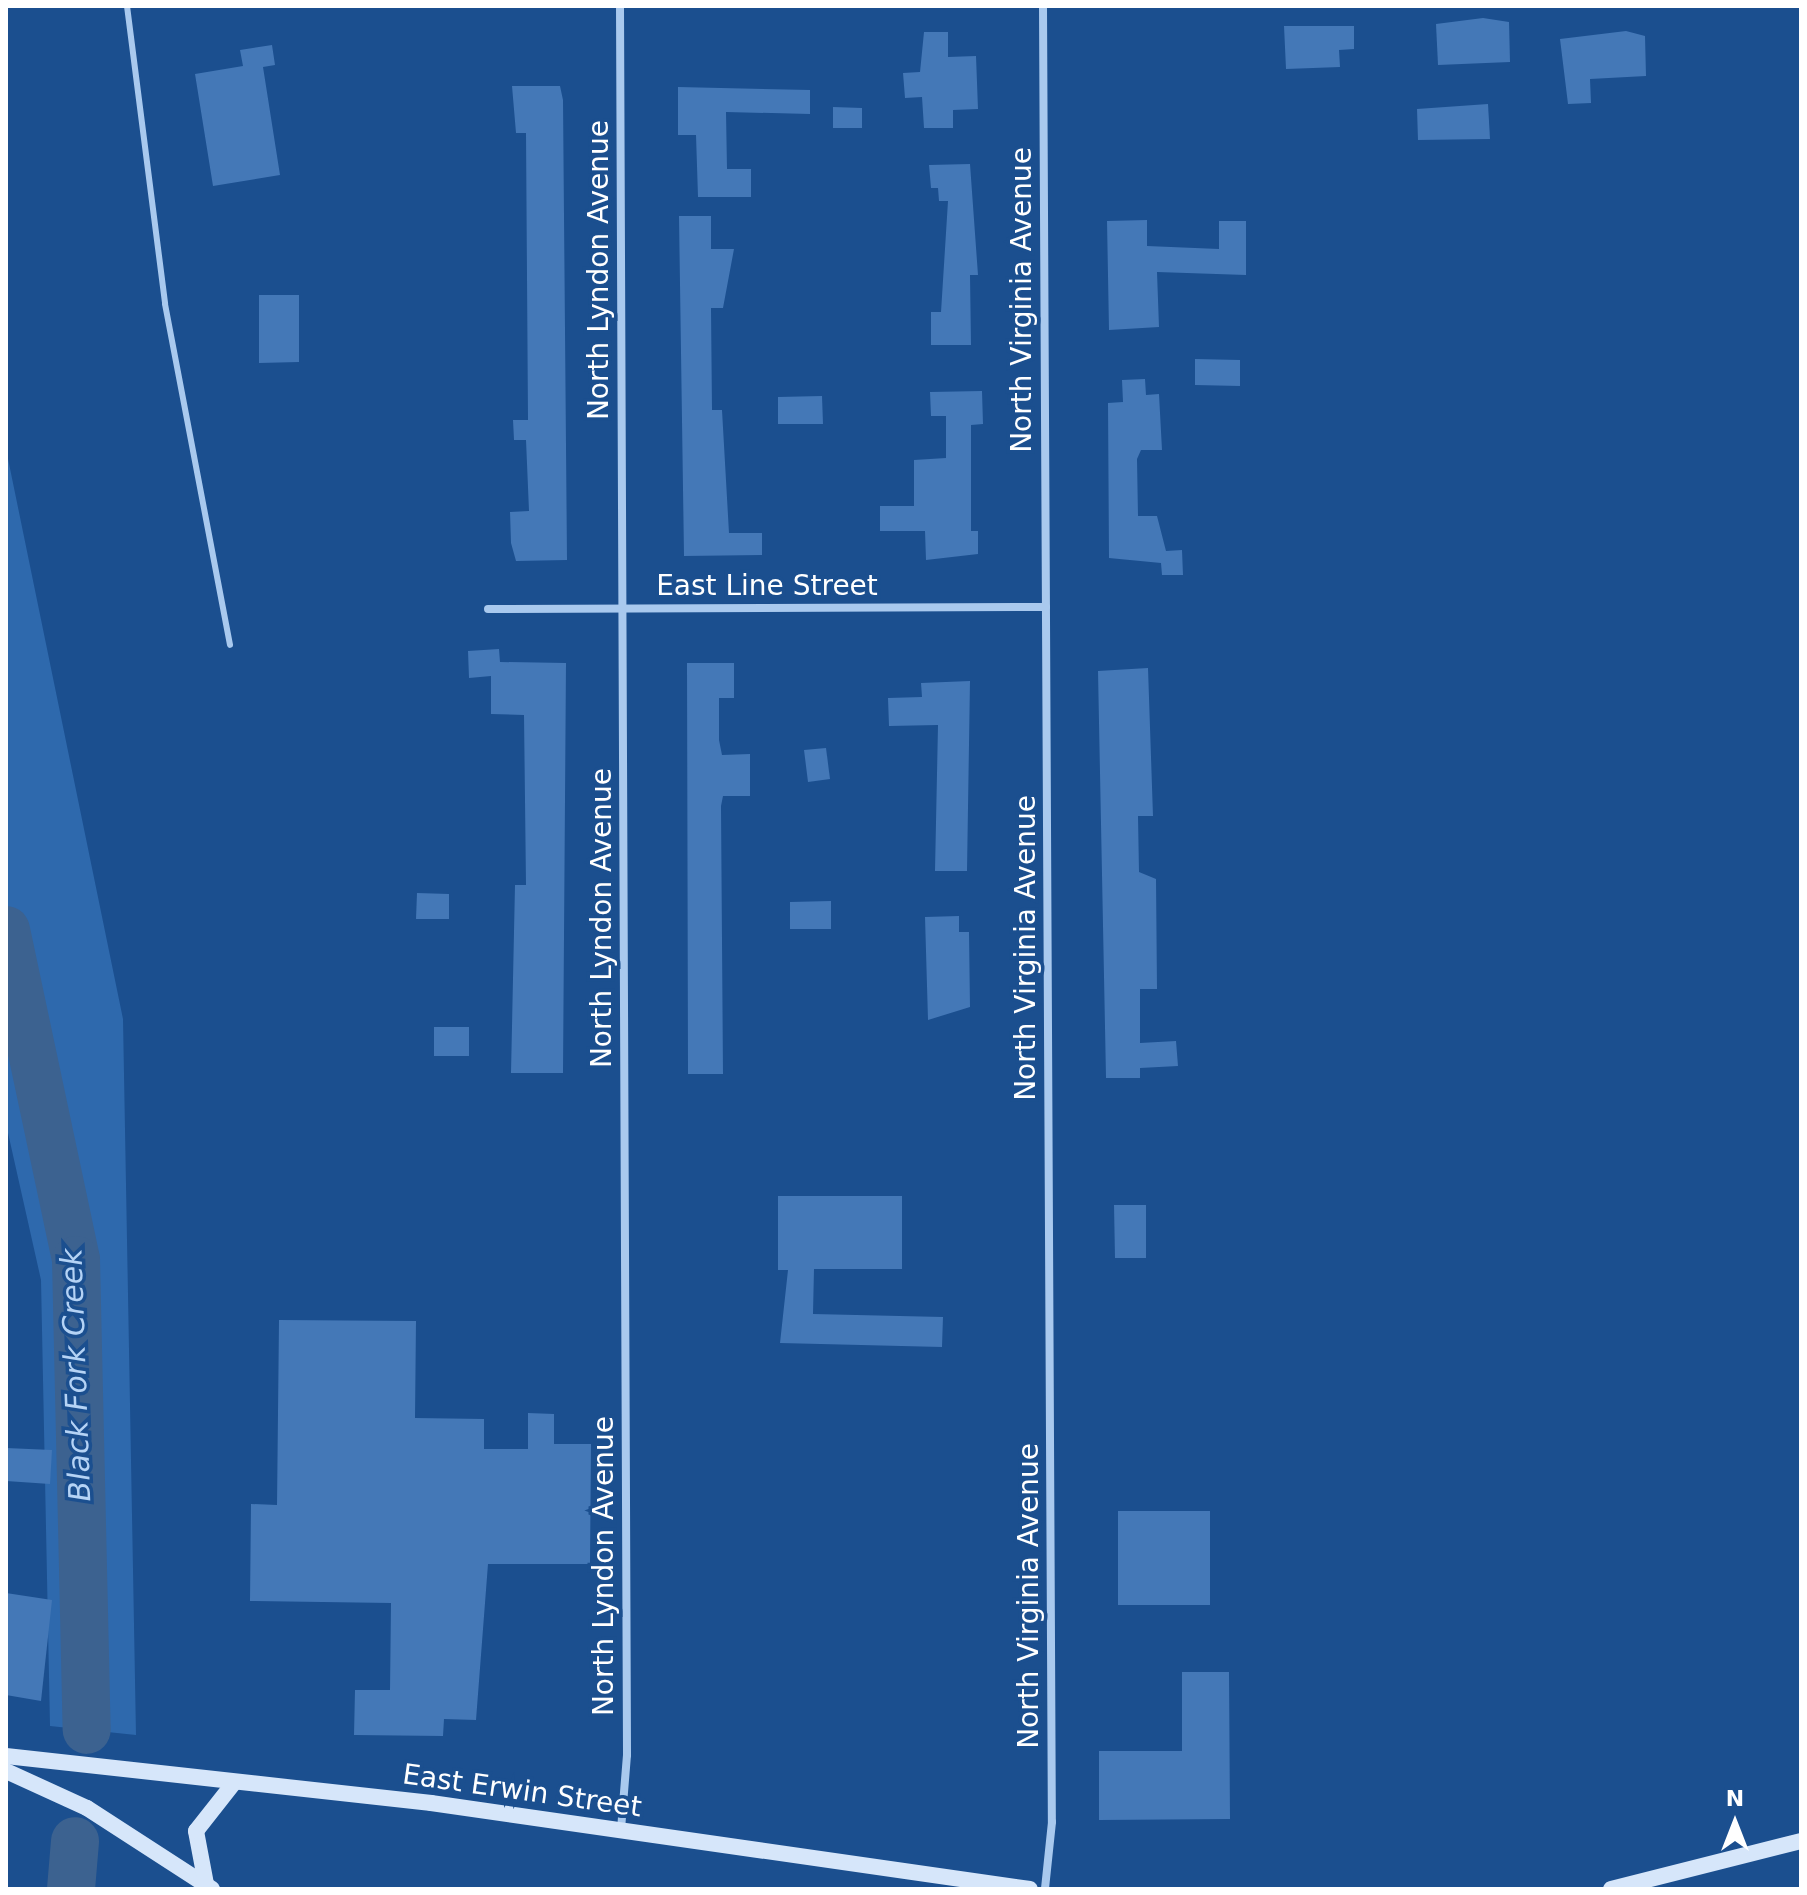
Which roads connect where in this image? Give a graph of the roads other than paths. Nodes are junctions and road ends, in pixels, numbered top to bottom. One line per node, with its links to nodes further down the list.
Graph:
1 (127, 6): 7 (lane)
2 (620, 6): 5 (street, North Lyndon Avenue)
3 (1043, 6): 4 (street, North Virginia Avenue)
4 (1046, 607): 5 (street, East Line Street); 15 (street, North Virginia Avenue)
5 (623, 608): 6 (street, East Line Street); 11 (street, North Lyndon Avenue)
6 (488, 609)
7 (230, 645)
8 (6, 1756): 10 (main road, East Erwin Street)
9 (6, 1771): 13 (main road)
10 (233, 1784): 11 (main road, East Erwin Street); 13 (main road)
11 (621, 1830): 14 (main road, East Erwin Street)
12 (1801, 1841): 16 (main road)
13 (209, 1887)
14 (1030, 1889)
15 (1045, 1889)
16 (1611, 1889)

